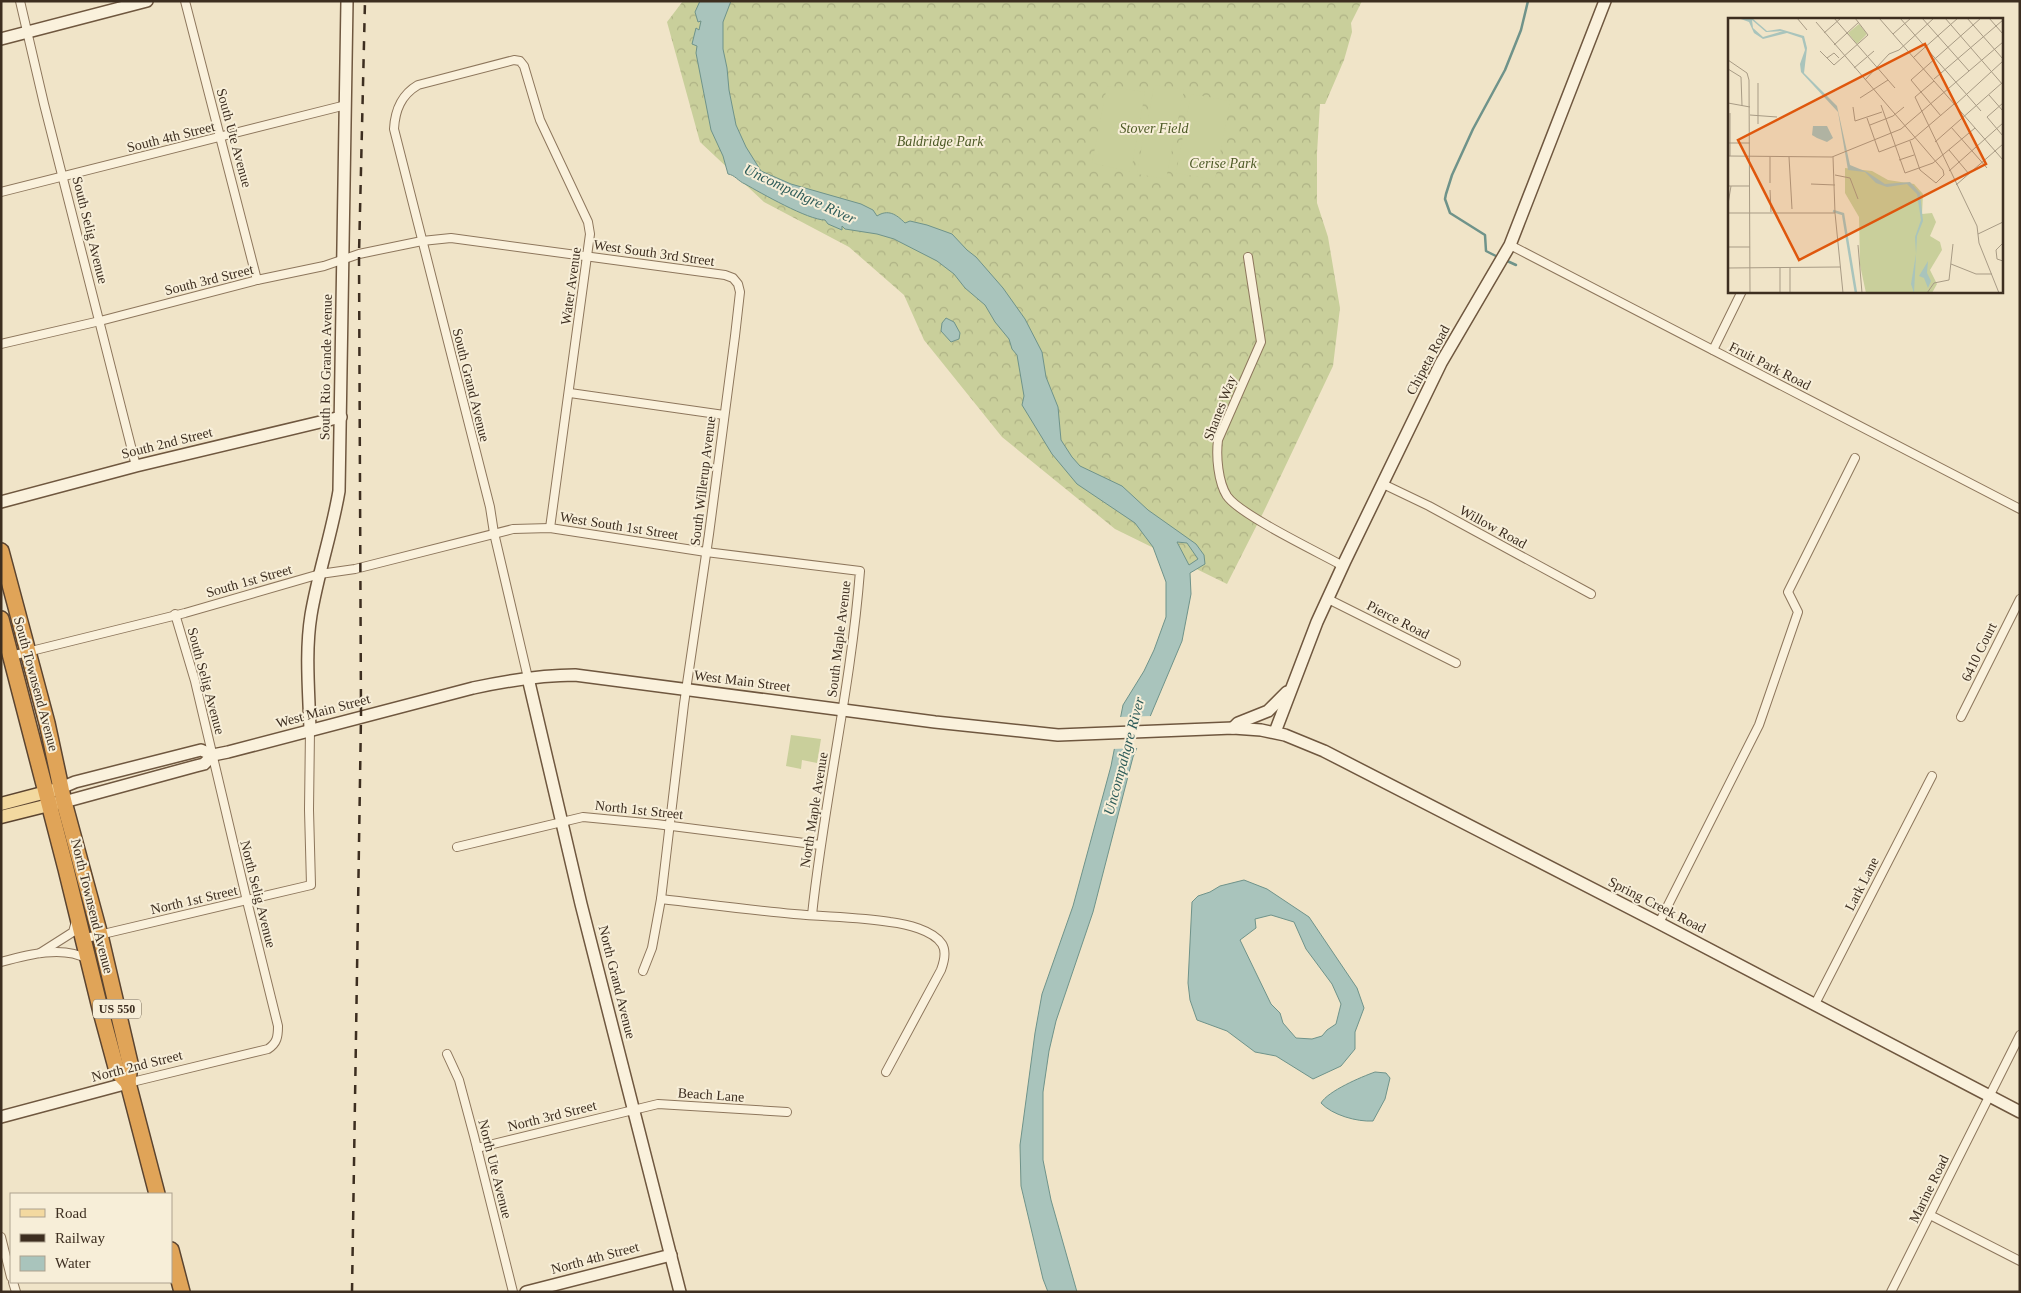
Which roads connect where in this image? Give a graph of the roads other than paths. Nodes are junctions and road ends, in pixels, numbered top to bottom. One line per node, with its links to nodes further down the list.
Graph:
1 (20, 1): 6 (street, South Selig Avenue)
2 (147, 1): 6 (street)
3 (186, 1): 10 (street, South Ute Avenue)
4 (347, 1): 9 (street, South Rio Grande Avenue)
5 (1605, 1): 14 (street, Chipeta Road)
6 (28, 32): 7 (street); 11 (street, South Selig Avenue)
7 (1, 38)
8 (520, 61): 13 (street, South Grand Avenue); 15 (street, Water Avenue)
9 (346, 105): 10 (street, South 4th Street); 17 (street, South Rio Grande Avenue)
10 (221, 136): 11 (street, South 4th Street); 19 (street, South Ute Avenue)
11 (64, 176): 12 (street, South 4th Street); 21 (street, South Selig Avenue)
12 (1, 192)
13 (422, 241): 15 (street, West South 3rd Street); 17 (street, South 3rd Street); 33 (street, South Grand Avenue)
14 (1510, 245): 23 (street, Fruit Park Road); 29 (street, Chipeta Road)
15 (587, 256): 18 (street, West South 3rd Street); 24 (street, Water Avenue)
16 (1248, 256): 36 (street, Shanes Way)
17 (343, 260): 19 (street, South 3rd Street); 26 (street, South Rio Grande Avenue)
18 (733, 278): 25 (street, South Willerup Avenue)
19 (257, 280): 21 (street, South 3rd Street)
20 (1742, 292): 23 (street)
21 (100, 321): 22 (street, South 3rd Street); 28 (street, South Selig Avenue)
22 (1, 344)
23 (1713, 350): 31 (street, Fruit Park Road)
24 (570, 393): 25 (street); 32 (street, Water Avenue)
25 (724, 415): 35 (street, South Willerup Avenue)
26 (340, 417): 28 (street, South 2nd Street); 38 (street, South Rio Grande Avenue)
27 (1855, 458): 69 (street)
28 (136, 466): 30 (street, South 2nd Street)
29 (1383, 484): 36 (street, Chipeta Road); 39 (street, Willow Road)
30 (1, 502)
31 (2020, 509)
32 (550, 528): 33 (street, West South 1st Street); 35 (street, West South 1st Street)
33 (494, 533): 38 (street, South 1st Street); 48 (street, South Grand Avenue)
34 (1, 552): 44 (highway, South Townsend Avenue / US 550)
35 (706, 552): 37 (street, West South 1st Street); 49 (street, South Willerup Avenue)
36 (1343, 566): 40 (street, Chipeta Road)
37 (860, 571): 50 (street, South Maple Avenue)
38 (320, 574): 42 (street, South 1st Street); 53 (street, South Rio Grande Avenue)
39 (1591, 594)
40 (1328, 598): 46 (street, Pierce Road); 47 (street, Chipeta Road)
41 (2020, 599): 51 (street, 6410 Court)
42 (175, 614): 44 (street, South 1st Street); 55 (street, South Selig Avenue)
43 (2, 629): 45 (highway, South Townsend Avenue / US 550)
44 (27, 652): 45 (street, South 1st Street); 57 (highway, South Townsend Avenue / US 550)
45 (10, 663): 58 (highway, South Townsend Avenue / US 550)
46 (1456, 663)
47 (1300, 671): 52 (street); 54 (street, Chipeta Road)
48 (528, 678): 49 (street, West Main Street); 53 (street, West Main Street); 61 (street, North Grand Avenue)
49 (686, 689): 50 (street, West Main Street); 62 (street, South Willerup Avenue)
50 (843, 709): 52 (street, West Main Street); 63 (street, North Maple Avenue)
51 (1961, 717)
52 (1233, 728): 54 (street, West Main Street)
53 (310, 730): 55 (street, West Main Street); 66 (street, North 1st Street)
54 (1275, 732): 69 (street, Spring Creek Road)
55 (213, 754): 57 (street, West Main Street); 66 (street, North Selig Avenue)
56 (1932, 776): 76 (street, Lark Lane)
57 (63, 795): 58 (main road); 70 (highway, North Townsend Avenue / US 550)
58 (47, 799): 59 (main road); 60 (main road); 67 (highway, North Townsend Avenue / US 550)
59 (1, 804)
60 (1, 817)
61 (563, 821): 62 (street, North 1st Street); 64 (street, North 1st Street); 83 (street, North Grand Avenue)
62 (670, 826): 63 (street, North 1st Street); 65 (street, South Willerup Avenue)
63 (820, 845): 68 (street, North Maple Avenue)
64 (457, 847)
65 (661, 899): 68 (street); 75 (street, South Willerup Avenue)
66 (246, 901): 70 (street, North 1st Street); 78 (street, North Selig Avenue)
67 (76, 914): 71 (highway, North Townsend Avenue / US 550); 72 (street)
68 (812, 915): 80 (street)
69 (1659, 923): 76 (street, Spring Creek Road)
70 (100, 934): 71 (street, North 1st Street); 81 (highway, North Townsend Avenue / US 550)
71 (82, 939): 73 (highway, North Townsend Avenue / US 550)
72 (38, 954): 73 (street); 74 (street)
73 (89, 960): 81 (highway, North Townsend Avenue / US 550)
74 (1, 962)
75 (643, 971)
76 (1815, 1004): 82 (street, Spring Creek Road)
77 (2020, 1035): 82 (street, Marine Road)
78 (276, 1040): 81 (street, North 2nd Street)
79 (447, 1054): 87 (street, North Ute Avenue)
80 (886, 1072)
81 (128, 1084): 86 (street, North 2nd Street); 88 (highway, North Townsend Avenue / US 550)
82 (1989, 1096): 85 (street, Spring Creek Road); 89 (street, Marine Road)
83 (634, 1109): 84 (street, Beach Lane); 87 (street, North 3rd Street); 92 (street, North Grand Avenue)
84 (787, 1112)
85 (2020, 1112)
86 (1, 1117)
87 (477, 1148): 96 (street, North Ute Avenue)
88 (157, 1193)
89 (1930, 1215): 93 (street); 99 (street, Marine Road)
90 (1, 1237): 94 (street)
91 (172, 1254): 95 (highway)
92 (670, 1255): 97 (street, North 4th Street); 98 (street, North Grand Avenue)
93 (2020, 1261)
94 (7, 1268)
95 (182, 1292)
96 (513, 1292)
97 (526, 1292)
98 (680, 1292)
99 (1891, 1292)

